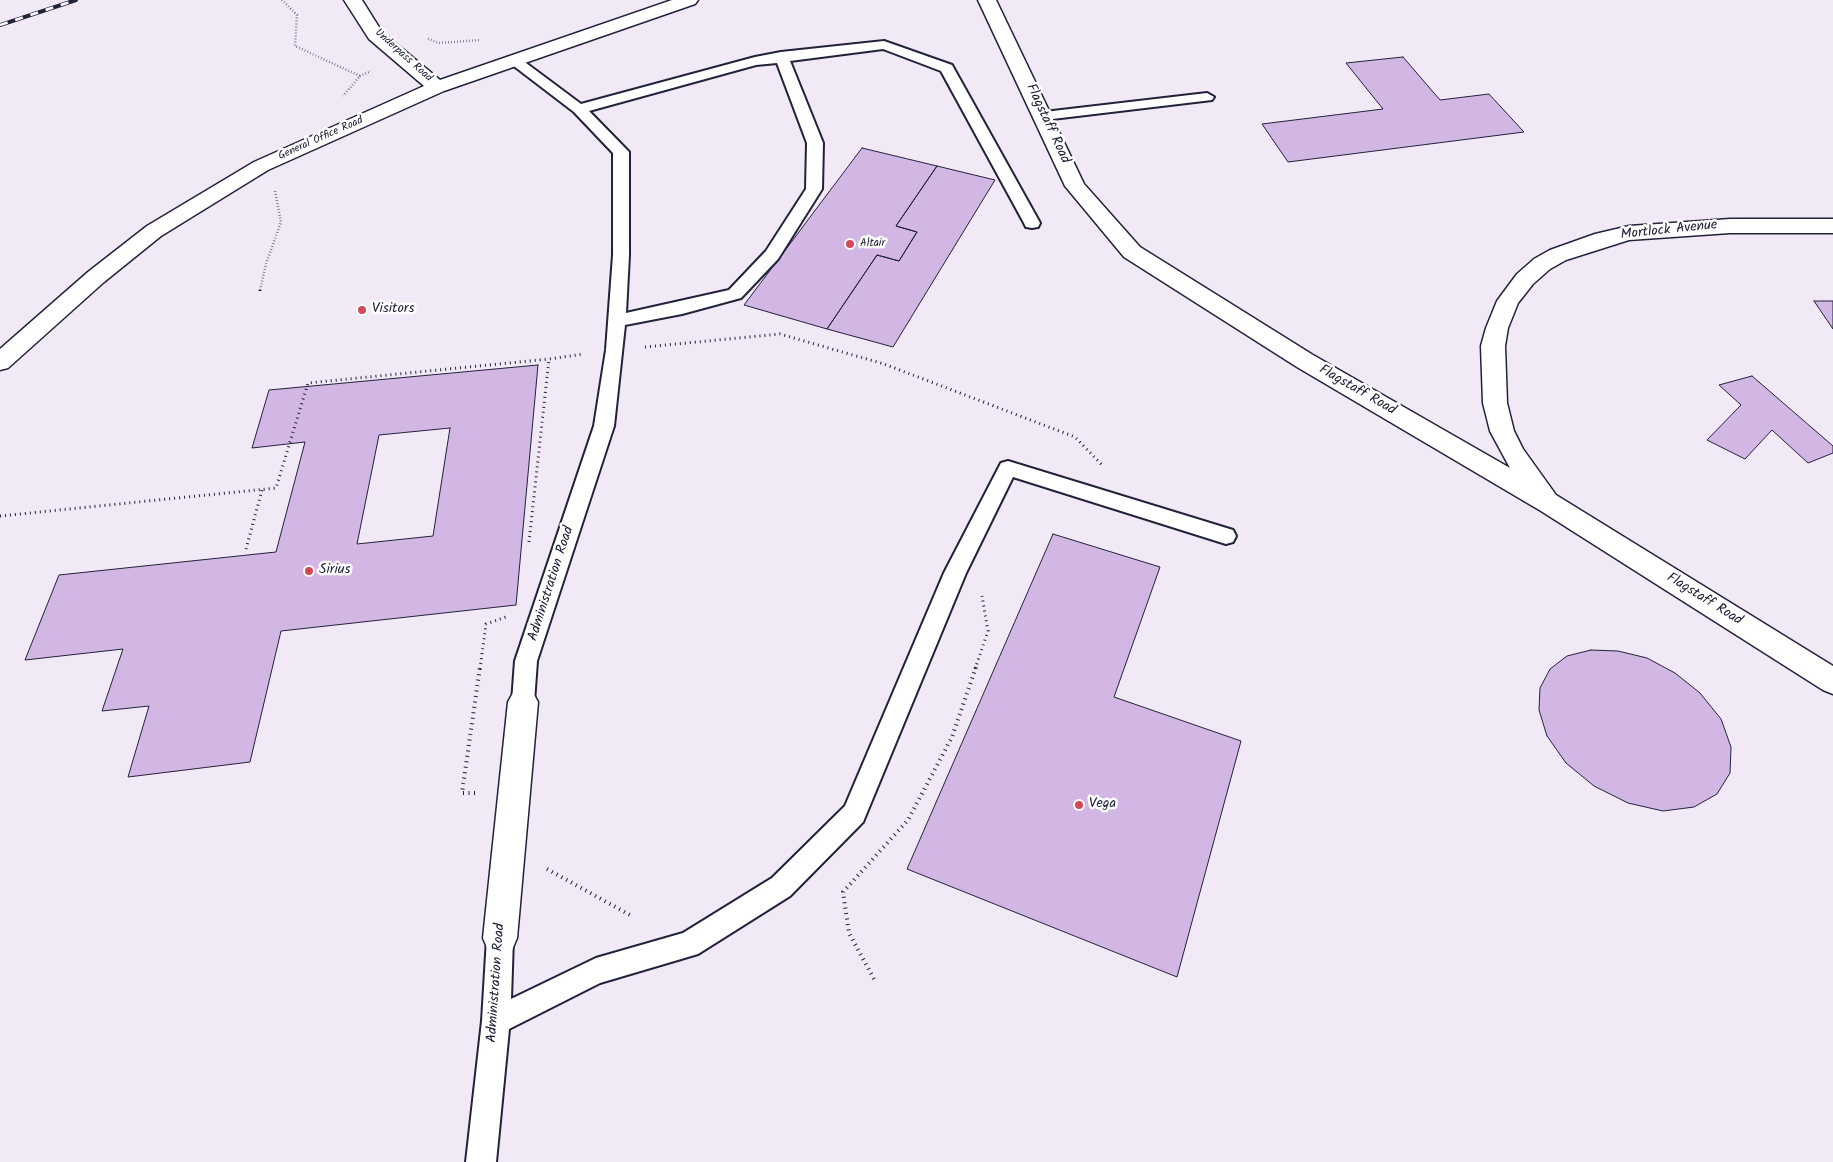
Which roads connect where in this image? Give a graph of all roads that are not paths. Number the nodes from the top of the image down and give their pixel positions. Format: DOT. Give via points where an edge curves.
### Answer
graph roads {
  1 [pos="353,0"];
  2 [pos="689,0"];
  3 [pos="988,0"];
  4 [pos="781,56"];
  5 [pos="513,60"];
  6 [pos="437,87"];
  7 [pos="1207,97"];
  8 [pos="579,109"];
  9 [pos="1044,116"];
  10 [pos="1032,223"];
  11 [pos="1833,226"];
  12 [pos="617,321"];
  13 [pos="0,362"];
  14 [pos="1550,504"];
  15 [pos="1226,536"];
  16 [pos="1833,681"];
  17 [pos="523,702"];
  18 [pos="500,938"];
  19 [pos="496,1021"];
  20 [pos="481,1162"];
  1 -- 6 [label="street, Underpass Road" via="376,35"];
  2 -- 5 [label="street, General Office Road"];
  3 -- 9 [label="street, Flagstaff Road"];
  4 -- 8 [label="lane"];
  4 -- 10 [label="lane" via="884,44 947,68"];
  4 -- 12 [label="lane" via="815,143 814,189 772,255 735,294"];
  5 -- 6 [label="street, General Office Road"];
  5 -- 8 [label="lane, Administration Road"];
  6 -- 13 [label="street, General Office Road" via="261,166 154,231 96,277"];
  7 -- 9 [label="lane"];
  8 -- 12 [label="lane, Administration Road" via="621,152"];
  9 -- 14 [label="street, Flagstaff Road" via="1075,186 1132,252 1305,361"];
  11 -- 14 [label="street, Mortlock Avenue" via="1730,226 1629,233 1558,255 1525,279 1508,301 1497,328 1493,356 1495,403 1502,431 1513,454"];
  12 -- 17 [label="lane, Administration Road" via="604,426 526,661"];
  14 -- 16 [label="street, Flagstaff Road"];
  15 -- 19 [label="lane" via="1008,468 955,573 854,814 781,887 689,945 596,971"];
  17 -- 18 [label="street, Administration Road"];
  18 -- 19 [label="lane, Administration Road"];
  19 -- 20 [label="lane, Administration Road"];
}
